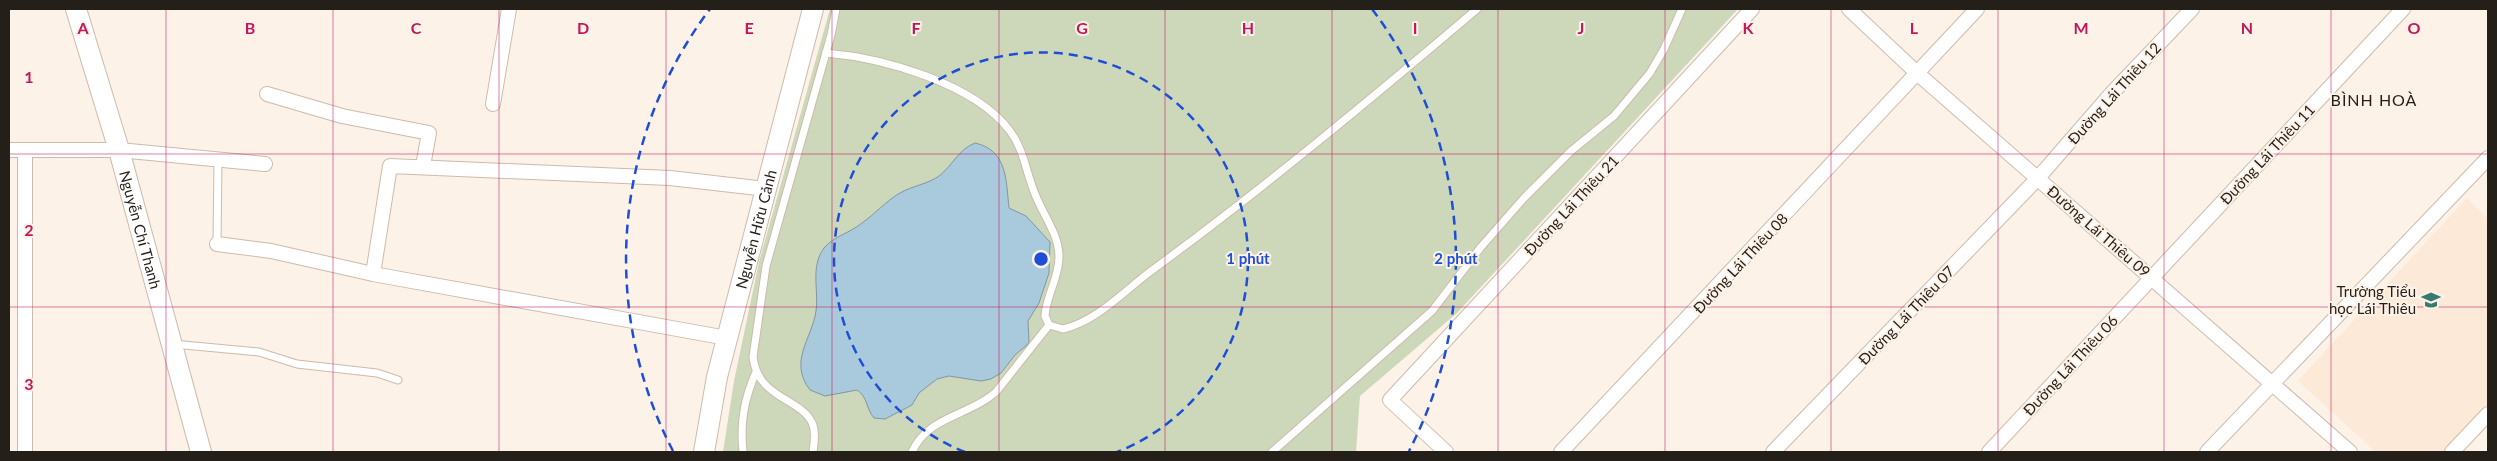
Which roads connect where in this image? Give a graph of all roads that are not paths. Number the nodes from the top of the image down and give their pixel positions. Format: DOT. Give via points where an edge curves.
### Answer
graph roads {
  1 [pos="76,9"];
  2 [pos="509,9"];
  3 [pos="813,9"];
  4 [pos="836,9"];
  5 [pos="1477,9"];
  6 [pos="1682,9"];
  7 [pos="1752,9"];
  8 [pos="1849,9"];
  9 [pos="1977,9"];
  10 [pos="2192,9"];
  11 [pos="2403,9"];
  12 [pos="826,53"];
  13 [pos="1917,73"];
  14 [pos="267,94"];
  15 [pos="494,104"];
  16 [pos="9,150"];
  17 [pos="25,150"];
  18 [pos="119,150"];
  19 [pos="2488,158"];
  20 [pos="218,160"];
  21 [pos="265,164"];
  22 [pos="423,166"];
  23 [pos="2038,178"];
  24 [pos="766,189"];
  25 [pos="217,244"];
  26 [pos="373,274"];
  27 [pos="2151,277"];
  28 [pos="1050,325"];
  29 [pos="727,338"];
  30 [pos="171,344"];
  31 [pos="756,372"];
  32 [pos="398,380"];
  33 [pos="2272,383"];
  34 [pos="2488,414"];
  35 [pos="25,452"];
  36 [pos="201,452"];
  37 [pos="704,452"];
  38 [pos="743,452"];
  39 [pos="813,452"];
  40 [pos="912,452"];
  41 [pos="1272,452"];
  42 [pos="1446,452"];
  43 [pos="1561,452"];
  44 [pos="1773,452"];
  45 [pos="1989,452"];
  46 [pos="2207,452"];
  47 [pos="2350,452"];
  48 [pos="2452,452"];
  1 -- 18 [label="street, Nguyễn Chí Thanh"];
  2 -- 15 [label="street"];
  3 -- 24 [label="street, Nguyễn Hữu Cảnh"];
  4 -- 12 [label="lane"];
  5 -- 28 [label="lane" via="1307,151 1102,309 1069,328 1058,330"];
  6 -- 41 [label="lane" via="1650,73 1614,116 1524,198 1432,310"];
  7 -- 42 [label="street, Đường Lái Thiêu 21" via="1390,400"];
  8 -- 13 [label="street, Đường Lái Thiêu 09"];
  9 -- 13 [label="street, Đường Lái Thiêu 08"];
  10 -- 23 [label="street, Đường Lái Thiêu 12" via="2111,94"];
  11 -- 27 [label="street, Đường Lái Thiêu 11"];
  12 -- 28 [label="lane" via="871,58 913,71 979,102 1002,120 1022,152 1035,194 1056,238 1058,267 1045,311"];
  12 -- 31 [label="lane" via="766,266 753,357"];
  13 -- 23 [label="street, Đường Lái Thiêu 09"];
  13 -- 43 [label="street, Đường Lái Thiêu 08"];
  14 -- 22 [label="street" via="342,116 429,133"];
  16 -- 17 [label="street"];
  17 -- 18 [label="street"];
  17 -- 35 [label="street"];
  18 -- 20 [label="street"];
  18 -- 30 [label="street, Nguyễn Chí Thanh"];
  19 -- 33 [label="street"];
  20 -- 21 [label="street"];
  20 -- 25 [label="lane"];
  22 -- 24 [label="street" via="670,178"];
  22 -- 26 [label="street" via="390,166"];
  23 -- 27 [label="street, Đường Lái Thiêu 09"];
  23 -- 44 [label="street, Đường Lái Thiêu 07"];
  24 -- 29 [label="street, Nguyễn Hữu Cảnh"];
  25 -- 26 [label="street" via="271,251"];
  26 -- 29 [label="street"];
  27 -- 33 [label="street, Đường Lái Thiêu 09"];
  27 -- 45 [label="street, Đường Lái Thiêu 06"];
  28 -- 40 [label="lane" via="996,392 937,423 920,437"];
  29 -- 37 [label="street, Nguyễn Hữu Cảnh" via="713,394"];
  30 -- 32 [label="lane" via="259,352 297,364 377,373"];
  30 -- 36 [label="street, Nguyễn Chí Thanh"];
  31 -- 38 [label="lane" via="742,417"];
  31 -- 39 [label="lane" via="774,392 808,416 815,433"];
  33 -- 46 [label="street"];
  33 -- 47 [label="street, Đường Lái Thiêu 09"];
  34 -- 48 [label="street"];
}
